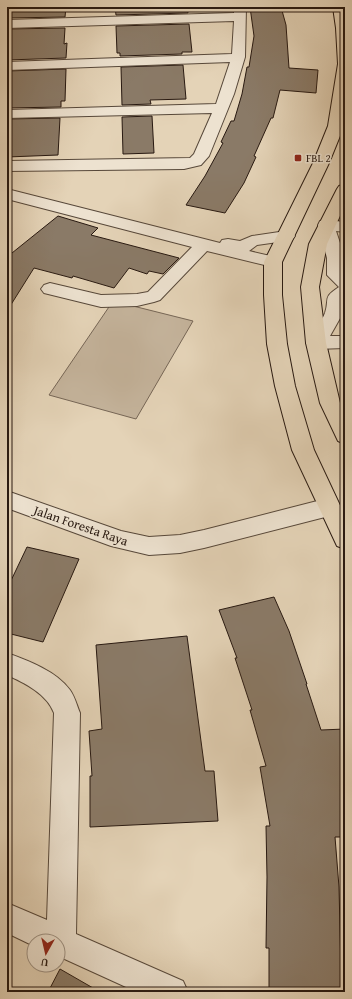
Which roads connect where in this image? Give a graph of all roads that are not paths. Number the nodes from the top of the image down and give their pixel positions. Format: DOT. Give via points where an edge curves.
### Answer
graph roads {
  1 [pos="339,7"];
  2 [pos="240,12"];
  3 [pos="7,24"];
  4 [pos="344,28"];
  5 [pos="237,58"];
  6 [pos="7,66"];
  7 [pos="221,108"];
  8 [pos="7,114"];
  9 [pos="7,166"];
  10 [pos="345,189"];
  11 [pos="7,194"];
  12 [pos="326,225"];
  13 [pos="345,227"];
  14 [pos="286,236"];
  15 [pos="204,244"];
  16 [pos="228,244"];
  17 [pos="273,262"];
  18 [pos="345,283"];
  19 [pos="50,289"];
  20 [pos="345,290"];
  21 [pos="345,342"];
  22 [pos="316,343"];
  23 [pos="345,436"];
  24 [pos="7,499"];
  25 [pos="329,507"];
  26 [pos="345,540"];
  27 [pos="7,664"];
  28 [pos="7,918"];
  29 [pos="41,933"];
  30 [pos="61,933"];
  31 [pos="66,944"];
  32 [pos="172,992"];
  1 -- 4 [label="main road"];
  2 -- 3 [label="street"];
  2 -- 5 [label="street" via="241,34"];
  4 -- 14 [label="main road" via="345,64 336,126 322,164"];
  5 -- 6 [label="street"];
  5 -- 7 [label="street"];
  7 -- 8 [label="street"];
  7 -- 9 [label="street" via="201,156 195,162"];
  10 -- 12 [label="main road"];
  11 -- 15 [label="street"];
  12 -- 13 [label="street"];
  12 -- 18 [label="street" via="336,258 336,275"];
  12 -- 22 [label="main road" via="318,244 310,287"];
  14 -- 16 [label="street" via="252,240 244,247"];
  14 -- 17 [label="main road"];
  15 -- 17 [label="street"];
  15 -- 19 [label="street" via="154,296 137,300 101,301"];
  17 -- 25 [label="main road" via="277,344 285,386 302,450"];
  20 -- 22 [label="street" via="336,297 334,313"];
  21 -- 22 [label="street"];
  22 -- 23 [label="main road" via="330,403"];
  24 -- 25 [label="street, Jalan Foresta Raya" via="118,540 149,546 204,539"];
  25 -- 26 [label="main road"];
  27 -- 30 [label="street" via="46,684 62,699 67,713"];
  28 -- 29 [label="street"];
  31 -- 32 [label="street"];
}
